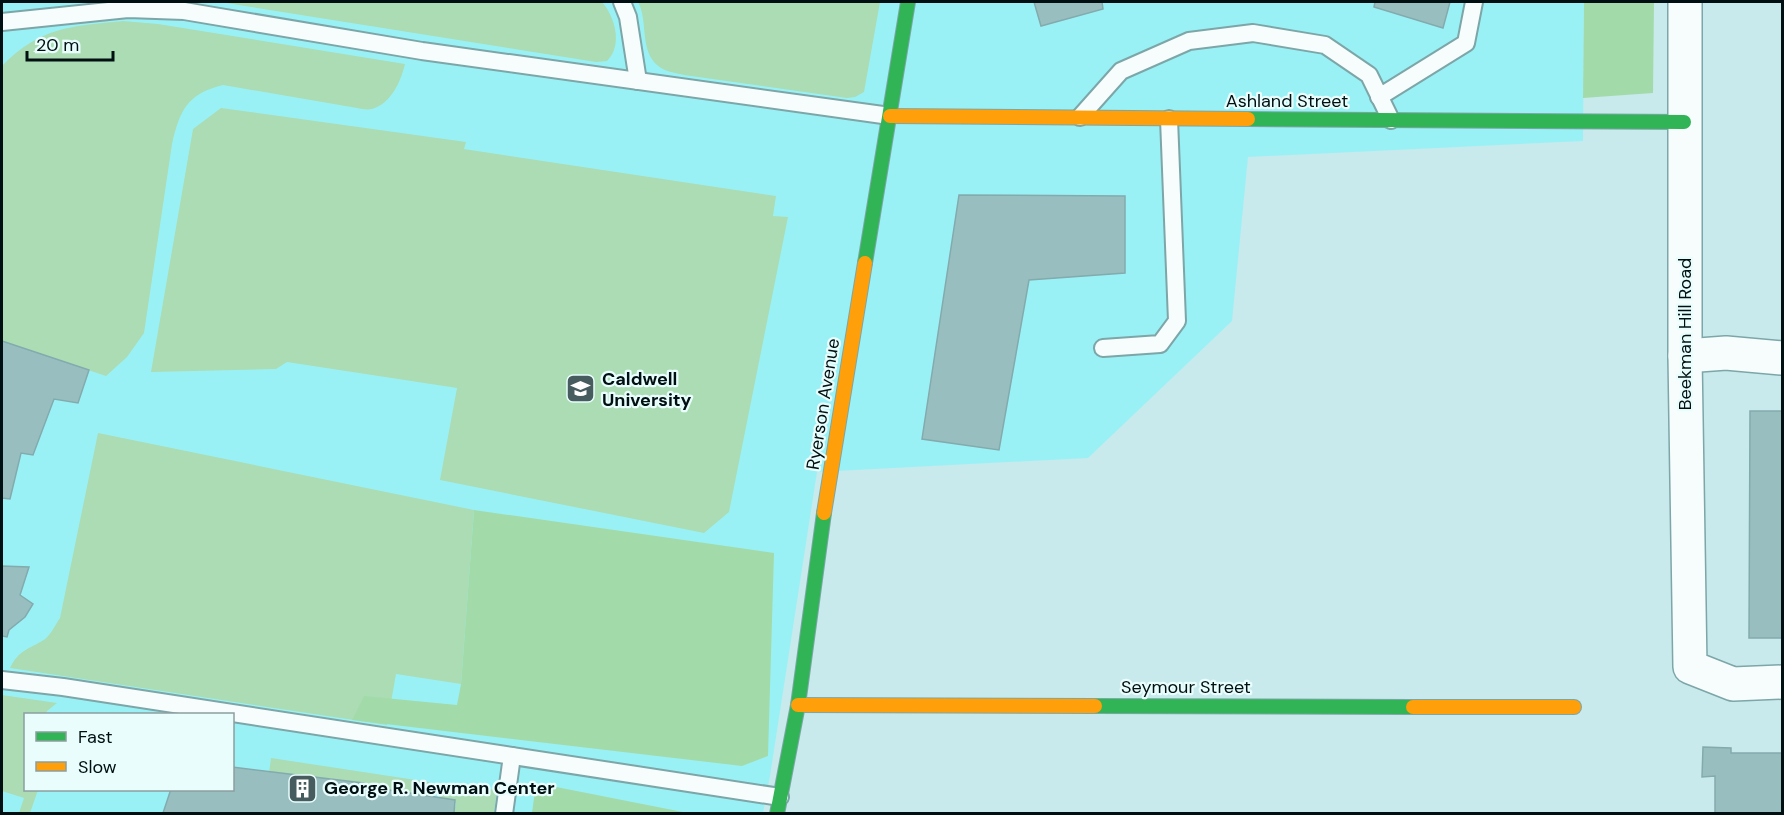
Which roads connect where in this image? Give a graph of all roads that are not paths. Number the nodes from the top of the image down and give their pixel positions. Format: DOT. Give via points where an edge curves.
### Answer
graph roads {
  1 [pos="45,2"];
  2 [pos="622,2"];
  3 [pos="908,2"];
  4 [pos="1474,2"];
  5 [pos="1685,2"];
  6 [pos="184,6"];
  7 [pos="39,18"];
  8 [pos="2,22"];
  9 [pos="638,81"];
  10 [pos="1379,97"];
  11 [pos="890,117"];
  12 [pos="1080,118"];
  13 [pos="1169,119"];
  14 [pos="1391,120"];
  15 [pos="1684,122"];
  16 [pos="1103,348"];
  17 [pos="1685,356"];
  18 [pos="1782,358"];
  19 [pos="2,680"];
  20 [pos="1782,682"];
  21 [pos="798,705"];
  22 [pos="1574,707"];
  23 [pos="512,756"];
  24 [pos="779,805"];
  25 [pos="504,813"];
  1 -- 7 [label="lane"];
  2 -- 9 [label="lane"];
  3 -- 11 [label="street, Ryerson Avenue"];
  4 -- 10 [label="lane" via="1466,43"];
  5 -- 15 [label="street, Beekman Hill Road"];
  6 -- 7 [label="lane"];
  6 -- 9 [label="lane" via="422,51"];
  7 -- 8 [label="lane"];
  9 -- 11 [label="lane"];
  10 -- 12 [label="lane" via="1369,75 1325,45 1253,33 1189,41 1121,71"];
  10 -- 14 [label="lane"];
  11 -- 12 [label="street, Ashland Street"];
  11 -- 21 [label="street, Ryerson Avenue" via="827,491"];
  12 -- 13 [label="street, Ashland Street"];
  13 -- 14 [label="street, Ashland Street"];
  13 -- 16 [label="lane" via="1177,321 1160,344"];
  14 -- 15 [label="street, Ashland Street"];
  15 -- 17 [label="street, Beekman Hill Road"];
  17 -- 18 [label="street" via="1726,352"];
  17 -- 20 [label="street, Beekman Hill Road" via="1690,667 1733,684"];
  19 -- 23 [label="lane"];
  21 -- 22 [label="street, Seymour Street"];
  21 -- 24 [label="street, Ryerson Avenue"];
  23 -- 24 [label="lane"];
  23 -- 25 [label="lane"];
}
